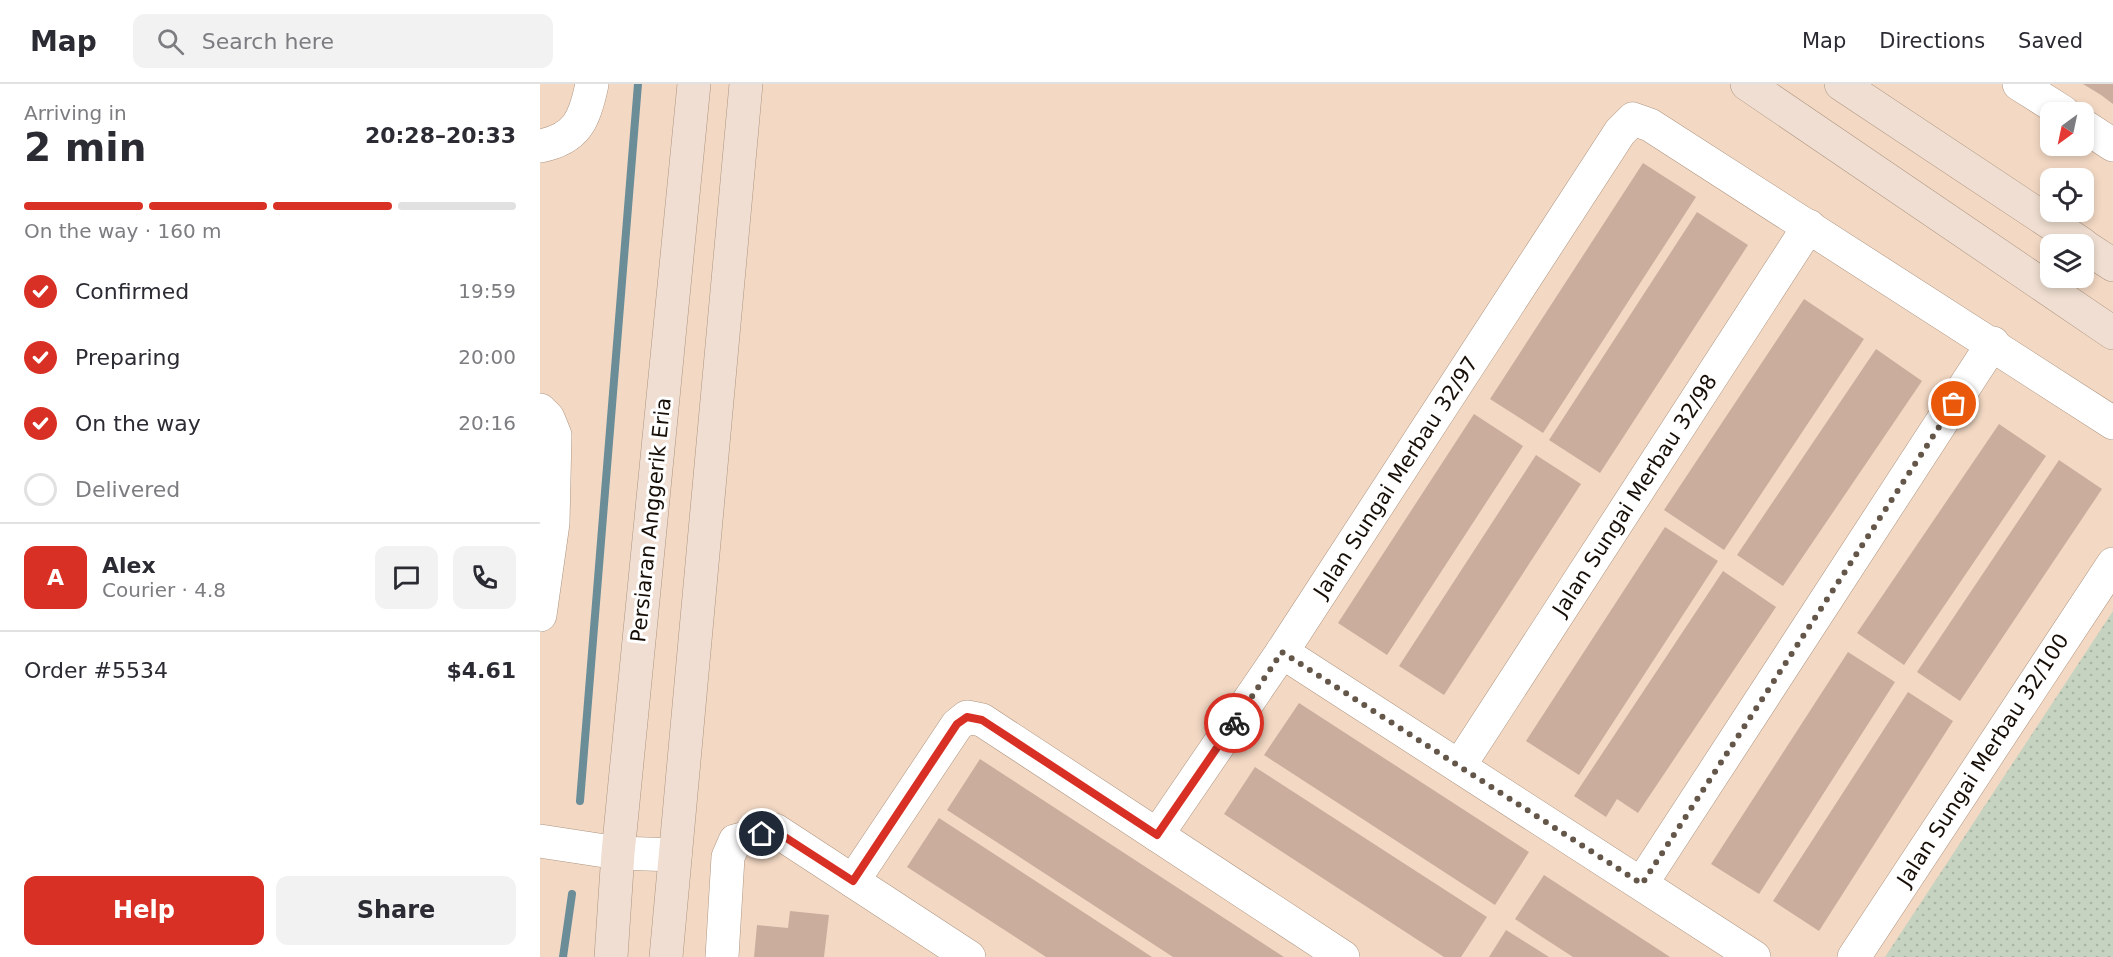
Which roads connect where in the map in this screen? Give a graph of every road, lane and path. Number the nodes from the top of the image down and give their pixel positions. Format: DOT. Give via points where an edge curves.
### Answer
graph roads {
  1 [pos="592,84"];
  2 [pos="694,84"];
  3 [pos="746,84"];
  4 [pos="1746,84"];
  5 [pos="1841,84"];
  6 [pos="2019,84"];
  7 [pos="2047,102"];
  8 [pos="2094,133"];
  9 [pos="2113,145"];
  10 [pos="540,146"];
  11 [pos="1809,225"];
  12 [pos="2066,234"];
  13 [pos="2094,252"];
  14 [pos="2113,265"];
  15 [pos="2113,333"];
  16 [pos="1993,344"];
  17 [pos="540,410"];
  18 [pos="2113,423"];
  19 [pos="2113,564"];
  20 [pos="540,615"];
  21 [pos="1282,652"];
  22 [pos="1460,765"];
  23 [pos="1157,835"];
  24 [pos="540,841"];
  25 [pos="618,853"];
  26 [pos="675,855"];
  27 [pos="853,881"];
  28 [pos="1642,884"];
  29 [pos="953,952"];
  30 [pos="611,957"];
  31 [pos="666,957"];
  32 [pos="722,957"];
  33 [pos="1343,957"];
  34 [pos="1754,957"];
  35 [pos="1854,957"];
  1 -- 10 [label="street" via="580,124 557,143"];
  2 -- 25 [label="main road, Persiaran Anggerik Eria"];
  3 -- 26 [label="main road"];
  4 -- 15 [label="main road"];
  5 -- 12 [label="main road"];
  6 -- 7 [label="street"];
  8 -- 9 [label="street"];
  11 -- 16 [label="street"];
  11 -- 21 [label="street, Jalan Sungai Merbau 32/97" via="1650,125 1633,119 1626,124"];
  11 -- 22 [label="street, Jalan Sungai Merbau 32/98"];
  13 -- 14 [label="main road"];
  16 -- 18 [label="street"];
  16 -- 28 [label="street"];
  17 -- 20 [label="street" via="555,435 553,523"];
  19 -- 35 [label="street, Jalan Sungai Merbau 32/100"];
  21 -- 22 [label="street"];
  21 -- 23 [label="street, Jalan Sungai Merbau 32/97"];
  22 -- 28 [label="street"];
  23 -- 27 [label="street" via="982,720 967,717 957,724"];
  23 -- 33 [label="street"];
  24 -- 25 [label="street"];
  25 -- 26 [label="street"];
  25 -- 30 [label="main road, Persiaran Anggerik Eria"];
  26 -- 31 [label="main road"];
  27 -- 29 [label="street"];
  27 -- 32 [label="street" via="774,830 735,841 728,857"];
  28 -- 34 [label="street"];
}
